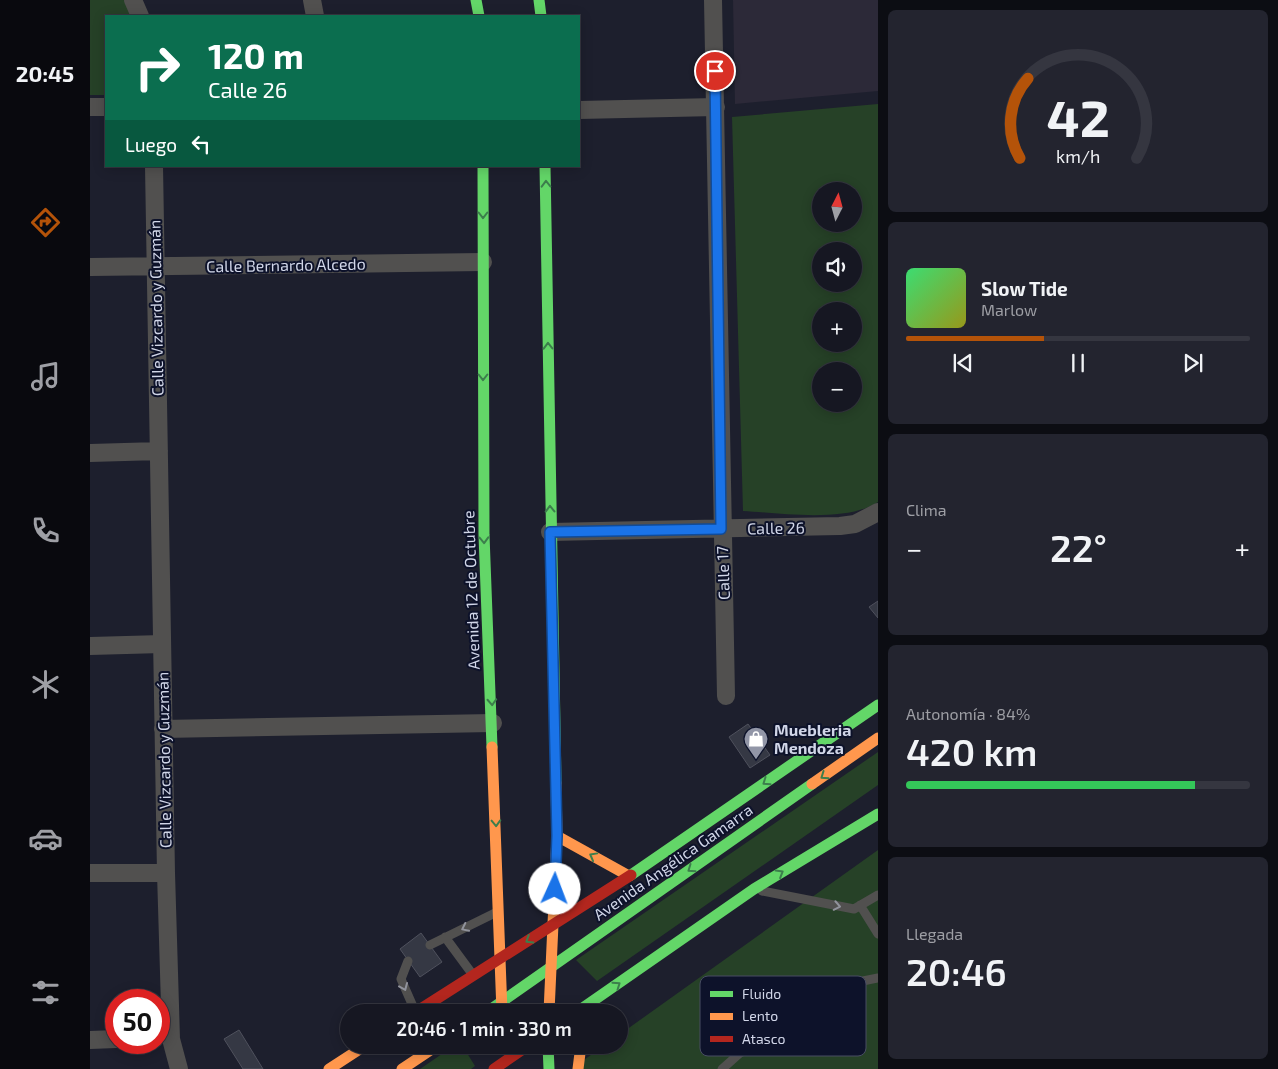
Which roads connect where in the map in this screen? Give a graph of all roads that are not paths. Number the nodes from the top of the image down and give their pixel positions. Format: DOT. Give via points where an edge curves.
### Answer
graph roads {
  1 [pos="133,0"];
  2 [pos="312,0"];
  3 [pos="476,0"];
  4 [pos="539,0"];
  5 [pos="713,0"];
  6 [pos="140,15"];
  7 [pos="315,15"];
  8 [pos="479,15"];
  9 [pos="541,15"];
  10 [pos="90,107"];
  11 [pos="105,107"];
  12 [pos="716,107"];
  13 [pos="580,110"];
  14 [pos="154,167"];
  15 [pos="483,167"];
  16 [pos="545,167"];
  17 [pos="483,262"];
  18 [pos="156,266"];
  19 [pos="90,267"];
  20 [pos="159,451"];
  21 [pos="90,452"];
  22 [pos="878,512"];
  23 [pos="721,529"];
  24 [pos="550,532"];
  25 [pos="162,644"];
  26 [pos="90,646"];
  27 [pos="726,696"];
  28 [pos="878,705"];
  29 [pos="493,723"];
  30 [pos="164,729"];
  31 [pos="878,738"];
  32 [pos="878,814"];
  33 [pos="557,836"];
  34 [pos="90,873"];
  35 [pos="166,873"];
  36 [pos="629,876"];
  37 [pos="754,889"];
  38 [pos="878,895"];
  39 [pos="860,905"];
  40 [pos="500,911"];
  41 [pos="553,925"];
  42 [pos="878,934"];
  43 [pos="445,937"];
  44 [pos="430,945"];
  45 [pos="501,957"];
  46 [pos="408,961"];
  47 [pos="551,967"];
  48 [pos="473,975"];
  49 [pos="165,989"];
  50 [pos="412,1004"];
  51 [pos="428,1004"];
  52 [pos="502,1004"];
  53 [pos="506,1004"];
  54 [pos="549,1004"];
  55 [pos="596,1004"];
  56 [pos="105,1039"];
  57 [pos="90,1040"];
  58 [pos="170,1050"];
  59 [pos="352,1054"];
  60 [pos="424,1054"];
  61 [pos="518,1054"];
  62 [pos="548,1054"];
  63 [pos="580,1054"];
  64 [pos="737,1056"];
  65 [pos="505,1065"];
  66 [pos="179,1069"];
  67 [pos="329,1069"];
  68 [pos="402,1069"];
  69 [pos="494,1069"];
  70 [pos="548,1069"];
  71 [pos="578,1069"];
  72 [pos="722,1069"];
  1 -- 6 [label="street"];
  2 -- 7 [label="street"];
  3 -- 8 [label="main road"];
  4 -- 9 [label="main road"];
  5 -- 12 [label="street, Calle 17"];
  10 -- 11 [label="street"];
  12 -- 13 [label="street"];
  12 -- 23 [label="street, Calle 17"];
  14 -- 18 [label="street, Calle Vizcardo y Guzmán"];
  15 -- 17 [label="main road, Avenida 12 de Octubre, one-way"];
  24 -- 16 [label="main road, one-way"];
  17 -- 18 [label="street, Calle Bernardo Alcedo"];
  17 -- 29 [label="main road, Avenida 12 de Octubre, one-way" via="484,535"];
  18 -- 19 [label="street, Calle Bernardo Alcedo"];
  18 -- 20 [label="street, Calle Vizcardo y Guzmán"];
  20 -- 21 [label="street"];
  20 -- 25 [label="street, Calle Vizcardo y Guzmán"];
  22 -- 23 [label="street, Calle 26" via="855,524 840,526"];
  23 -- 24 [label="street, Calle 26"];
  23 -- 27 [label="street, Calle 17"];
  24 -- 33 [label="main road"];
  25 -- 26 [label="street"];
  25 -- 30 [label="street, Calle Vizcardo y Guzmán"];
  28 -- 36 [label="main road, Avenida Angélica Gamarra, one-way"];
  29 -- 30 [label="street"];
  29 -- 40 [label="main road, Avenida 12 de Octubre, one-way"];
  30 -- 35 [label="street, Calle Vizcardo y Guzmán"];
  31 -- 47 [label="main road, Avenida Angélica Gamarra, one-way"];
  37 -- 32 [label="main road, one-way"];
  36 -- 33 [label="main road, one-way"];
  33 -- 41 [label="main road"];
  34 -- 35 [label="street"];
  35 -- 49 [label="street, Calle Vizcardo y Guzmán"];
  36 -- 41 [label="main road, Avenida Angélica Gamarra"];
  37 -- 39 [label="lane, one-way" via="854,909"];
  55 -- 37 [label="main road, one-way"];
  38 -- 39 [label="lane"];
  39 -- 42 [label="lane"];
  40 -- 43 [label="lane, one-way"];
  40 -- 45 [label="main road, Avenida 12 de Octubre"];
  41 -- 45 [label="main road, Avenida Angélica Gamarra, one-way"];
  41 -- 47 [label="main road"];
  43 -- 44 [label="lane"];
  43 -- 48 [label="lane"];
  45 -- 48 [label="main road, Avenida Angélica Gamarra"];
  45 -- 52 [label="main road, Avenida 12 de Octubre"];
  46 -- 50 [label="lane, one-way" via="401,979"];
  47 -- 53 [label="main road, Avenida Angélica Gamarra"];
  47 -- 54 [label="main road"];
  48 -- 51 [label="main road, Avenida Angélica Gamarra"];
  56 -- 57 [label="street"];
  58 -- 66 [label="street, Calle Vizcardo y Guzmán"];
  59 -- 67 [label="main road"];
  60 -- 68 [label="main road"];
  61 -- 65 [label="main road"];
  62 -- 70 [label="main road"];
  63 -- 71 [label="main road"];
  64 -- 72 [label="lane"];
  65 -- 69 [label="main road"];
}
